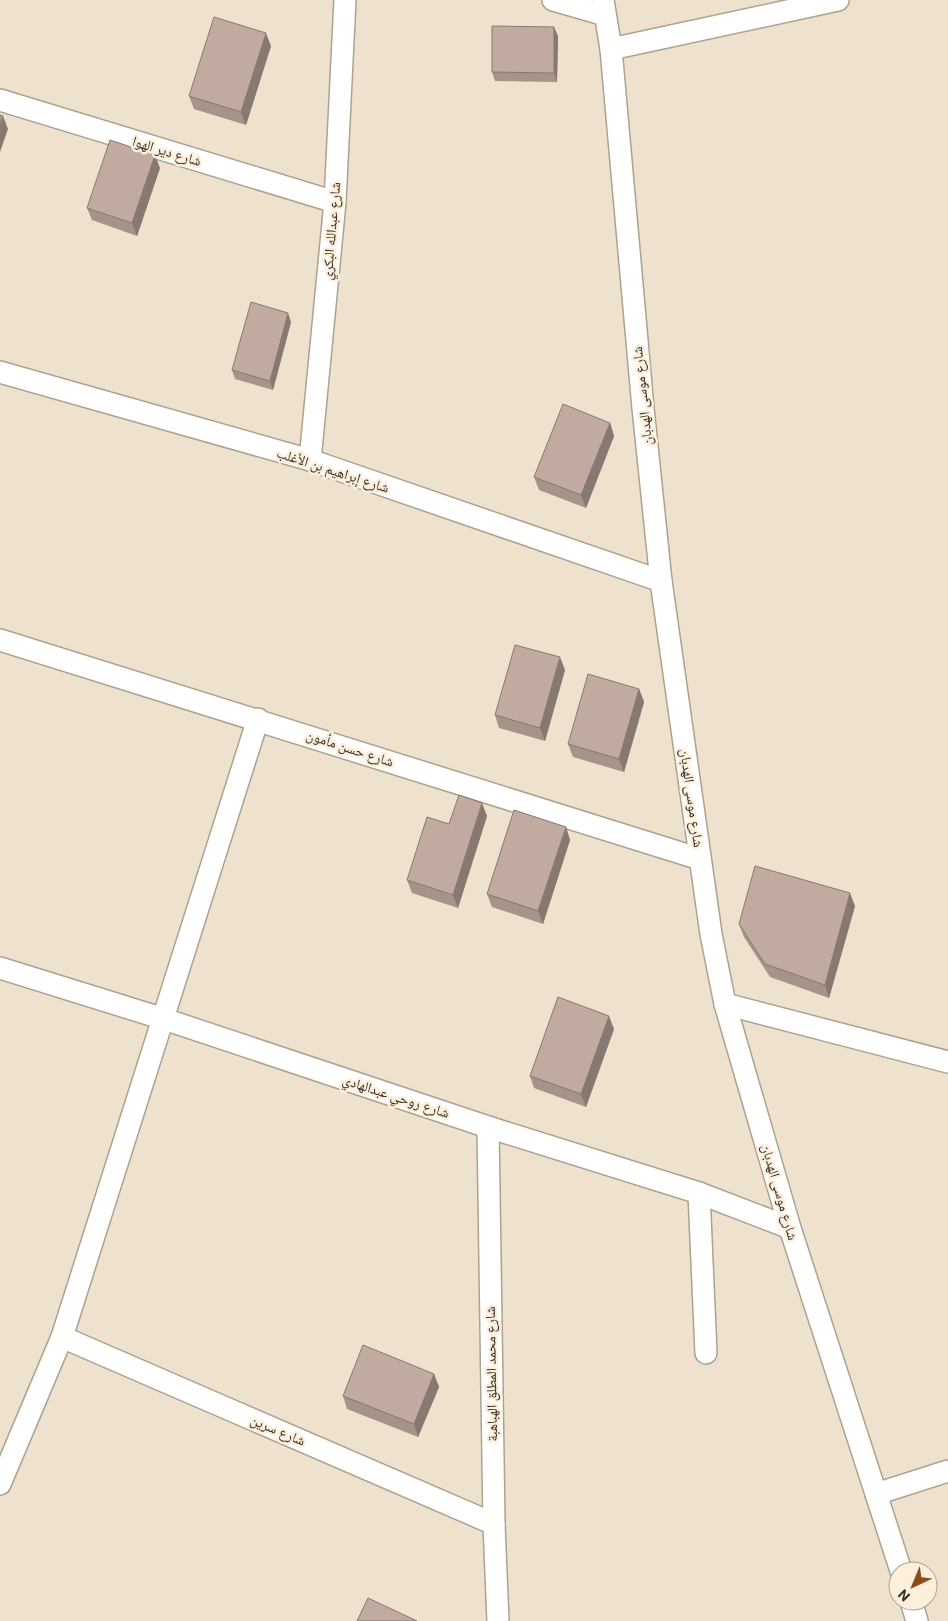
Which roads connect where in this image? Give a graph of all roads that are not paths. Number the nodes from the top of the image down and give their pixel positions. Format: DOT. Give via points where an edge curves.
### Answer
graph roads {
  1 [pos="345,0"];
  2 [pos="553,0"];
  3 [pos="762,0"];
  4 [pos="838,0"];
  5 [pos="604,8"];
  6 [pos="748,19"];
  7 [pos="611,49"];
  8 [pos="0,100"];
  9 [pos="335,202"];
  10 [pos="0,372"];
  11 [pos="310,460"];
  12 [pos="661,581"];
  13 [pos="0,640"];
  14 [pos="258,719"];
  15 [pos="700,859"];
  16 [pos="0,968"];
  17 [pos="725,1004"];
  18 [pos="164,1019"];
  19 [pos="948,1062"];
  20 [pos="488,1126"];
  21 [pos="699,1193"];
  22 [pos="790,1228"];
  23 [pos="62,1337"];
  24 [pos="706,1353"];
  25 [pos="948,1471"];
  26 [pos="0,1484"];
  27 [pos="876,1494"];
  28 [pos="494,1524"];
  29 [pos="898,1561"];
  30 [pos="498,1621"];
  1 -- 9 [label="street, شارع عبدالله البكري"];
  2 -- 5 [label="street"];
  3 -- 6 [label="street"];
  4 -- 6 [label="street"];
  5 -- 7 [label="street, شارع موسى الهدبان"];
  6 -- 7 [label="street"];
  7 -- 12 [label="street, شارع موسى الهدبان"];
  8 -- 9 [label="street, شارع دير الهوا"];
  9 -- 11 [label="street, شارع عبدالله البكري"];
  10 -- 11 [label="street, شارع إبراهيم بن الأغلب"];
  11 -- 12 [label="street, شارع إبراهيم بن الأغلب"];
  12 -- 15 [label="street, شارع موسى الهدبان"];
  13 -- 14 [label="street, شارع حسن مأمون"];
  14 -- 15 [label="street, شارع حسن مأمون"];
  14 -- 18 [label="street"];
  15 -- 17 [label="street, شارع موسى الهدبان"];
  16 -- 18 [label="street, شارع روحي عبدالهادي"];
  17 -- 19 [label="street"];
  17 -- 22 [label="street, شارع موسى الهدبان"];
  18 -- 20 [label="street, شارع روحي عبدالهادي"];
  18 -- 23 [label="street"];
  20 -- 21 [label="street, شارع روحي عبدالهادي"];
  20 -- 28 [label="street, شارع محمد المطلق الهباهبة"];
  21 -- 22 [label="street, شارع روحي عبدالهادي"];
  21 -- 24 [label="street"];
  22 -- 27 [label="street, شارع موسى الهدبان"];
  23 -- 26 [label="street"];
  23 -- 28 [label="street, شارع سرين"];
  25 -- 27 [label="street"];
  27 -- 29 [label="street, شارع موسى الهدبان"];
  28 -- 30 [label="street, شارع محمد المطلق الهباهبة"];
}
